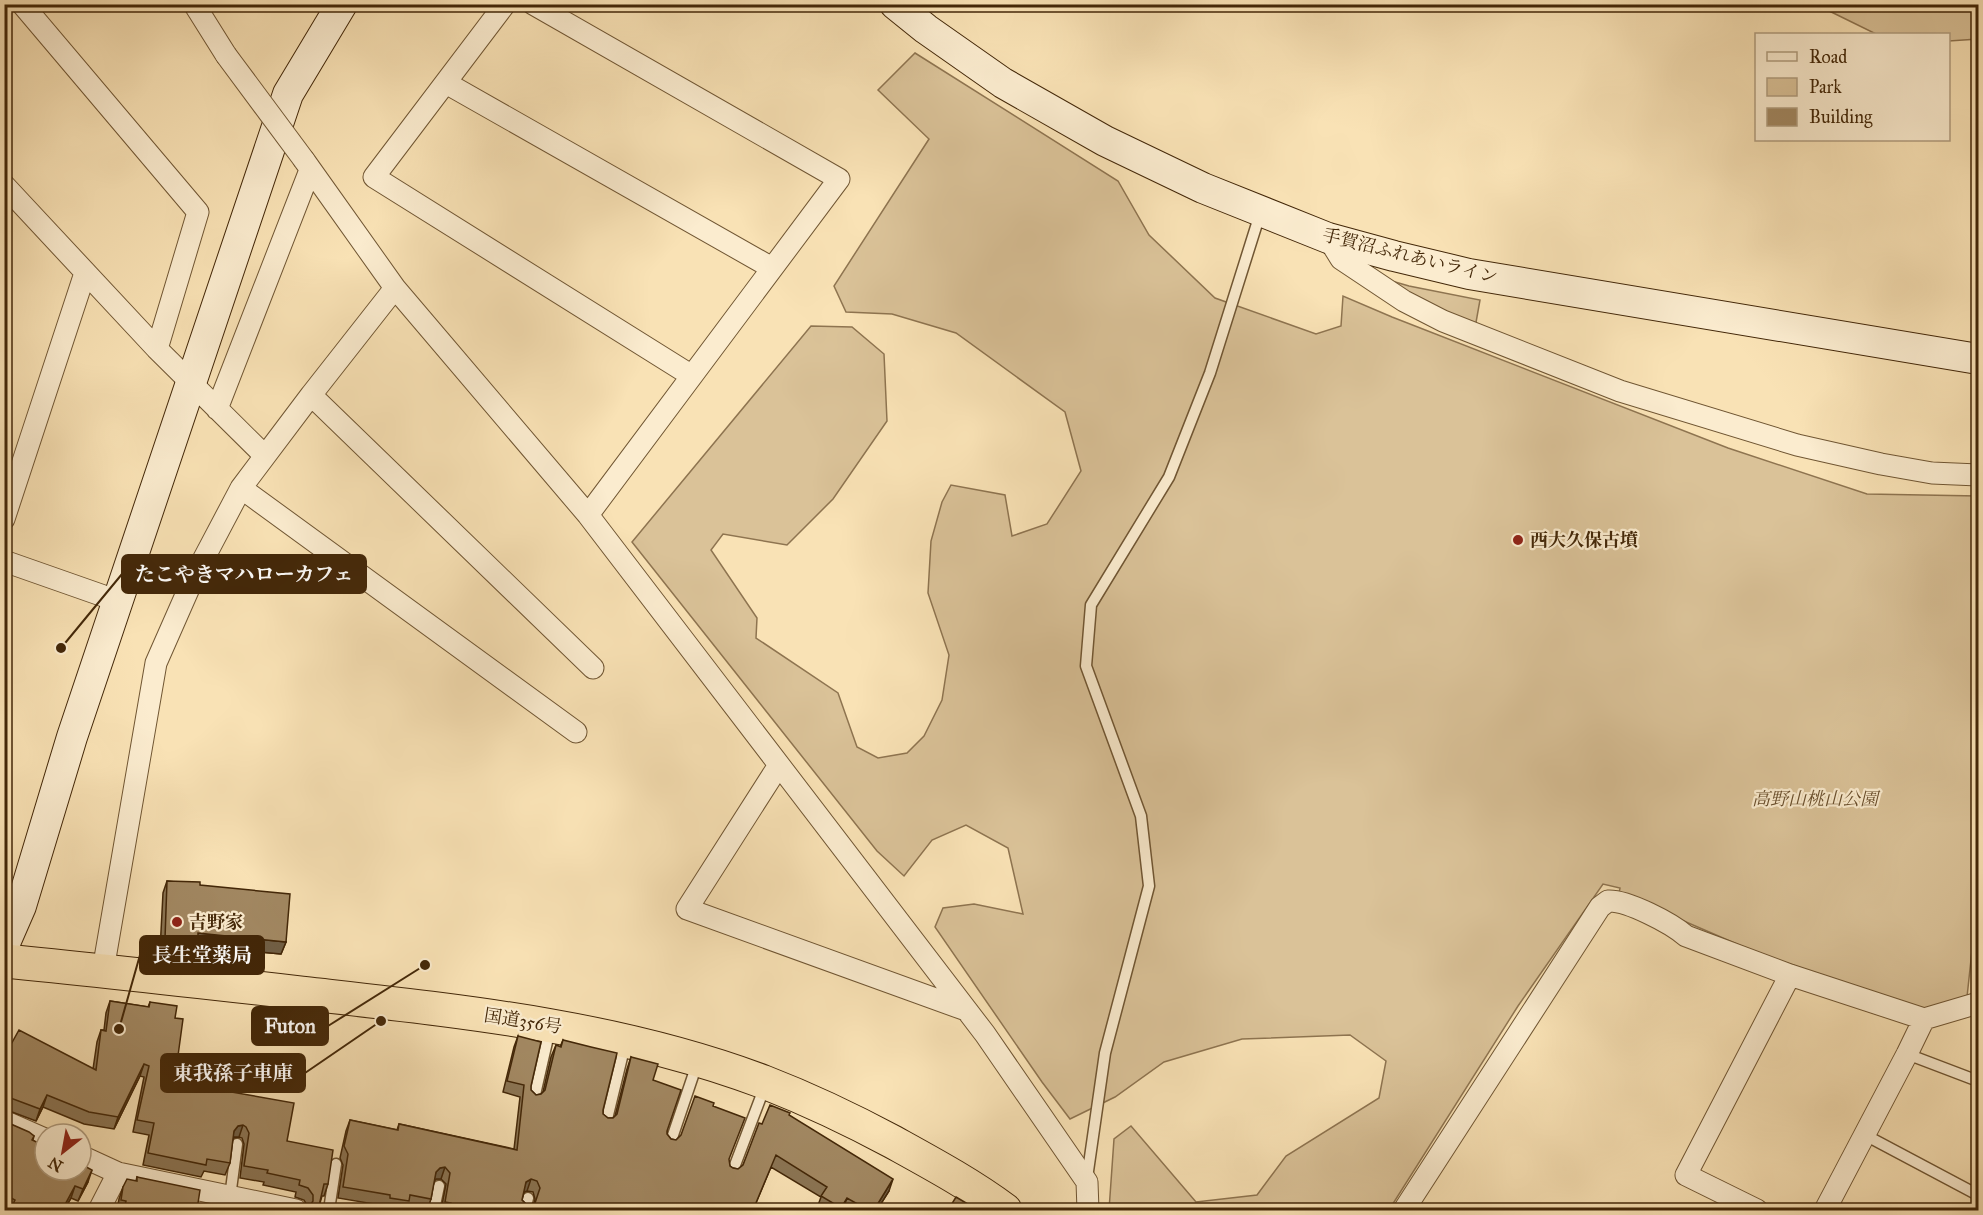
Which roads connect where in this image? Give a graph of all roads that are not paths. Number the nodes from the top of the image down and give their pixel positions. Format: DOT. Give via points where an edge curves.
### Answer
graph roads {
  1 [pos="22,4"];
  2 [pos="194,4"];
  3 [pos="342,4"];
  4 [pos="505,4"];
  5 [pos="533,4"];
  6 [pos="895,4"];
  7 [pos="446,83"];
  8 [pos="307,165"];
  9 [pos="4,185"];
  10 [pos="1261,211"];
  11 [pos="1328,238"];
  12 [pos="772,268"];
  13 [pos="85,273"];
  14 [pos="395,288"];
  15 [pos="158,349"];
  16 [pos="1978,359"];
  17 [pos="692,376"];
  18 [pos="190,383"];
  19 [pos="311,395"];
  20 [pos="217,409"];
  21 [pos="264,455"];
  22 [pos="1978,475"];
  23 [pos="241,488"];
  24 [pos="588,515"];
  25 [pos="4,519"];
  26 [pos="4,561"];
  27 [pos="118,601"];
  28 [pos="593,668"];
  29 [pos="576,732"];
  30 [pos="779,765"];
  31 [pos="4,945"];
  32 [pos="4,961"];
  33 [pos="103,970"];
  34 [pos="1790,975"];
  35 [pos="1978,1003"];
  36 [pos="966,1010"];
  37 [pos="1924,1019"];
  38 [pos="551,1026"];
  39 [pos="626,1041"];
  40 [pos="1907,1054"];
  41 [pos="698,1060"];
  42 [pos="1978,1081"];
  43 [pos="766,1083"];
  44 [pos="534,1099"];
  45 [pos="4,1121"];
  46 [pos="606,1123"];
  47 [pos="33,1134"];
  48 [pos="1865,1135"];
  49 [pos="237,1144"];
  50 [pos="670,1144"];
  51 [pos="93,1162"];
  52 [pos="336,1164"];
  53 [pos="118,1173"];
  54 [pos="732,1173"];
  55 [pos="1087,1182"];
  56 [pos="439,1186"];
  57 [pos="1978,1195"];
  58 [pos="230,1197"];
  59 [pos="528,1198"];
  60 [pos="1978,1204"];
  61 [pos="99,1210"];
  62 [pos="296,1210"];
  63 [pos="328,1210"];
  64 [pos="434,1210"];
  65 [pos="525,1210"];
  66 [pos="1005,1210"];
  67 [pos="1088,1210"];
  68 [pos="1404,1210"];
  69 [pos="1757,1210"];
  70 [pos="1825,1210"];
  71 [pos="1975,1210"];
  1 -- 15 [label="street" via="198,212"];
  2 -- 8 [label="street, bridge" via="226,55"];
  3 -- 18 [label="street" via="288,94"];
  4 -- 7 [label="street"];
  5 -- 12 [label="street" via="839,179"];
  6 -- 10 [label="street, 手賀沼ふれあいライン" via="1013,89 1106,141"];
  7 -- 12 [label="street"];
  7 -- 17 [label="street" via="374,177"];
  8 -- 14 [label="street"];
  8 -- 20 [label="street"];
  9 -- 13 [label="street"];
  10 -- 11 [label="street, 手賀沼ふれあいライン"];
  10 -- 55 [label="lane" via="1210,373 1169,477 1091,605 1086,666 1141,816 1149,886 1105,1053"];
  11 -- 16 [label="street, 手賀沼ふれあいライン" via="1481,276"];
  11 -- 22 [label="street" via="1341,259 1404,302 1464,330 1620,391 1797,445 1881,464"];
  12 -- 17 [label="street"];
  13 -- 15 [label="street"];
  13 -- 25 [label="street"];
  14 -- 19 [label="street"];
  14 -- 24 [label="street"];
  15 -- 18 [label="street"];
  17 -- 24 [label="street"];
  18 -- 20 [label="street"];
  18 -- 27 [label="street"];
  19 -- 21 [label="street"];
  19 -- 28 [label="street"];
  20 -- 21 [label="street"];
  21 -- 23 [label="street"];
  23 -- 29 [label="street"];
  23 -- 33 [label="street" via="193,579 156,663"];
  24 -- 30 [label="street"];
  26 -- 27 [label="street"];
  27 -- 31 [label="street" via="21,906"];
  30 -- 36 [label="street"];
  30 -- 36 [label="street" via="687,909"];
  32 -- 33 [label="highway, 国道356号"];
  33 -- 38 [label="highway, 国道356号" via="452,1010"];
  34 -- 37 [label="street"];
  34 -- 68 [label="street" via="1686,936 1626,904 1608,901 1600,907"];
  34 -- 69 [label="street" via="1686,1175"];
  35 -- 37 [label="street"];
  36 -- 55 [label="street"];
  37 -- 40 [label="street"];
  38 -- 39 [label="highway, 国道356号"];
  38 -- 44 [label="lane"];
  39 -- 41 [label="highway, 国道356号"];
  39 -- 46 [label="lane"];
  40 -- 42 [label="lane"];
  40 -- 48 [label="street"];
  41 -- 43 [label="highway, 国道356号"];
  41 -- 50 [label="lane"];
  43 -- 54 [label="lane"];
  43 -- 66 [label="highway, 国道356号" via="884,1138"];
  45 -- 47 [label="street"];
  48 -- 57 [label="lane"];
  48 -- 70 [label="street"];
  49 -- 58 [label="lane"];
  51 -- 53 [label="street"];
  52 -- 63 [label="lane"];
  53 -- 58 [label="street"];
  53 -- 61 [label="street"];
  55 -- 67 [label="street"];
  56 -- 64 [label="lane"];
  58 -- 62 [label="street"];
  59 -- 65 [label="lane"];
  60 -- 71 [label="lane"];
}
